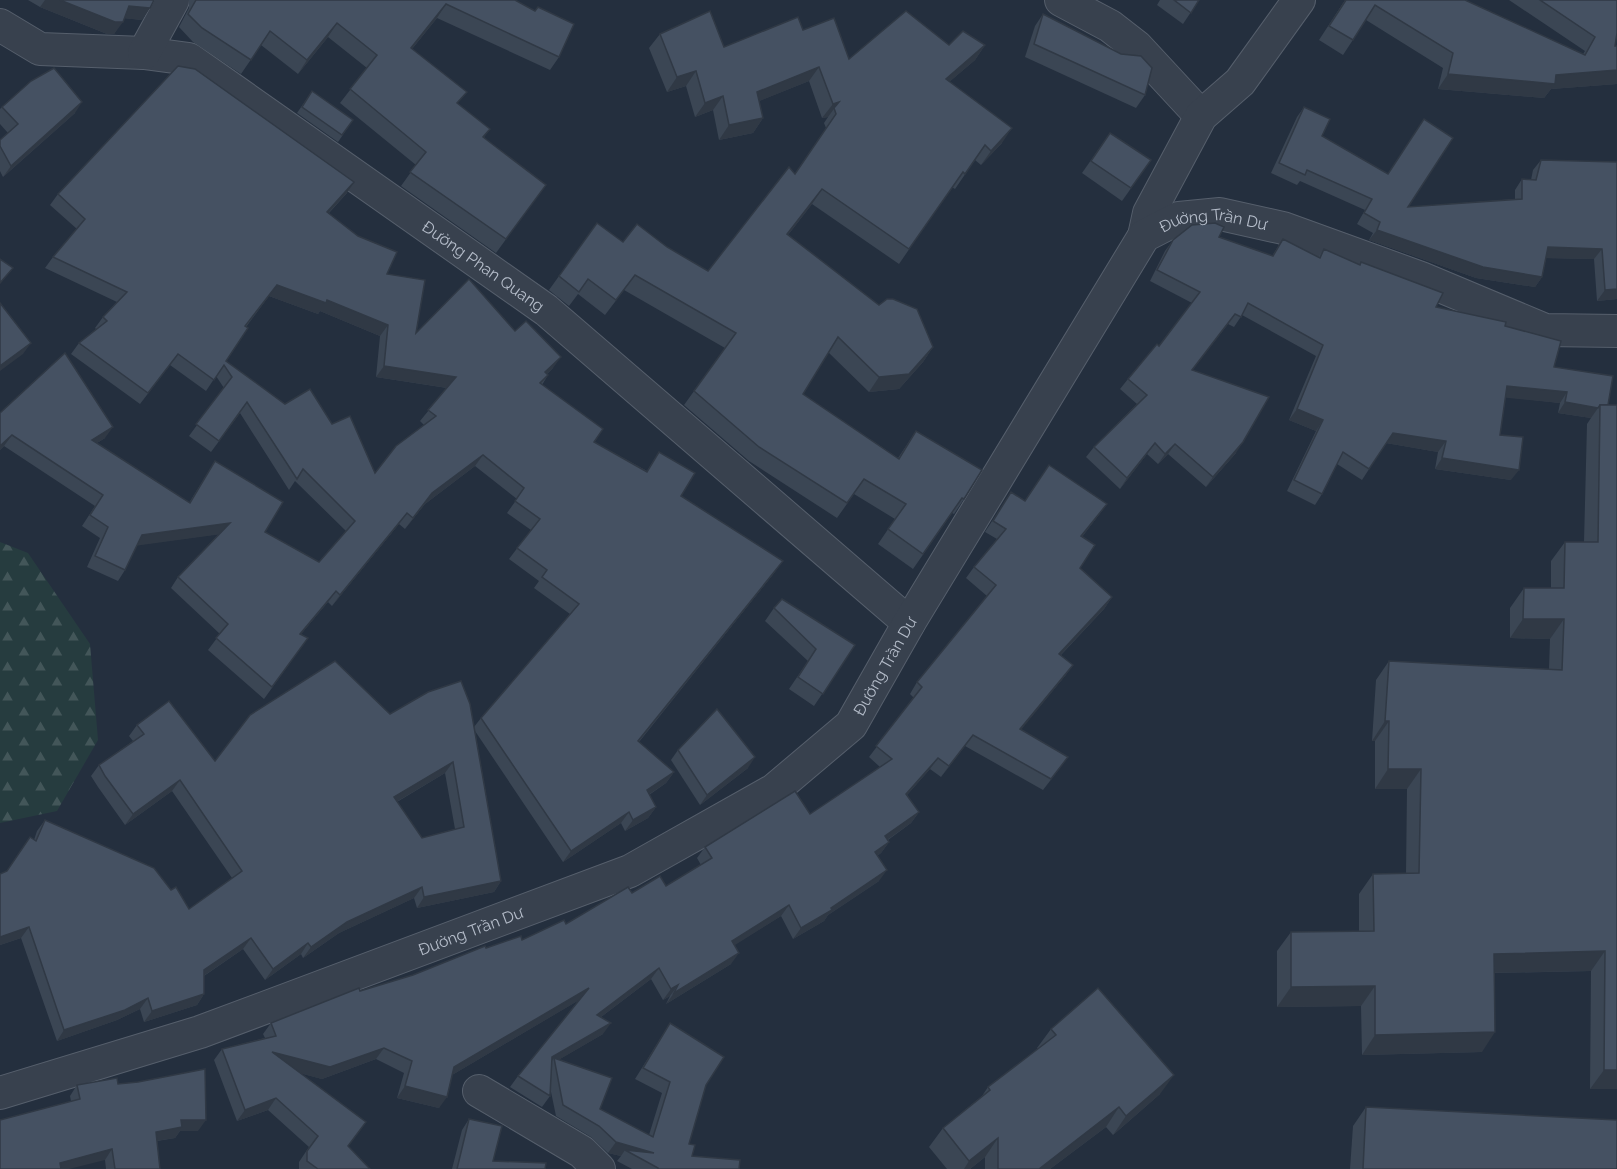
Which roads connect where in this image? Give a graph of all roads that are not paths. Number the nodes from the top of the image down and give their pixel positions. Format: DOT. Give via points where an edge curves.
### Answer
graph roads {
  1 [pos="173,0"];
  2 [pos="1060,0"];
  3 [pos="1299,0"];
  4 [pos="0,25"];
  5 [pos="144,53"];
  6 [pos="1201,116"];
  7 [pos="1144,236"];
  8 [pos="1617,331"];
  9 [pos="909,622"];
  10 [pos="479,1091"];
  11 [pos="0,1093"];
  12 [pos="599,1169"];
  1 -- 5 [label="street"];
  2 -- 6 [label="street" via="1110,26 1137,47"];
  3 -- 6 [label="street" via="1240,82"];
  4 -- 5 [label="street, Đường Phan Quang" via="40,50"];
  5 -- 9 [label="street, Đường Phan Quang" via="189,60 546,310"];
  6 -- 7 [label="street" via="1149,213"];
  7 -- 8 [label="street, Đường Trần Dư" via="1179,218 1220,214 1283,228 1421,278 1545,330"];
  7 -- 9 [label="street, Đường Trần Dư"];
  9 -- 11 [label="street, Đường Trần Dư" via="851,725 774,790 630,872 200,1032"];
  10 -- 12 [label="street" via="582,1152"];
}
